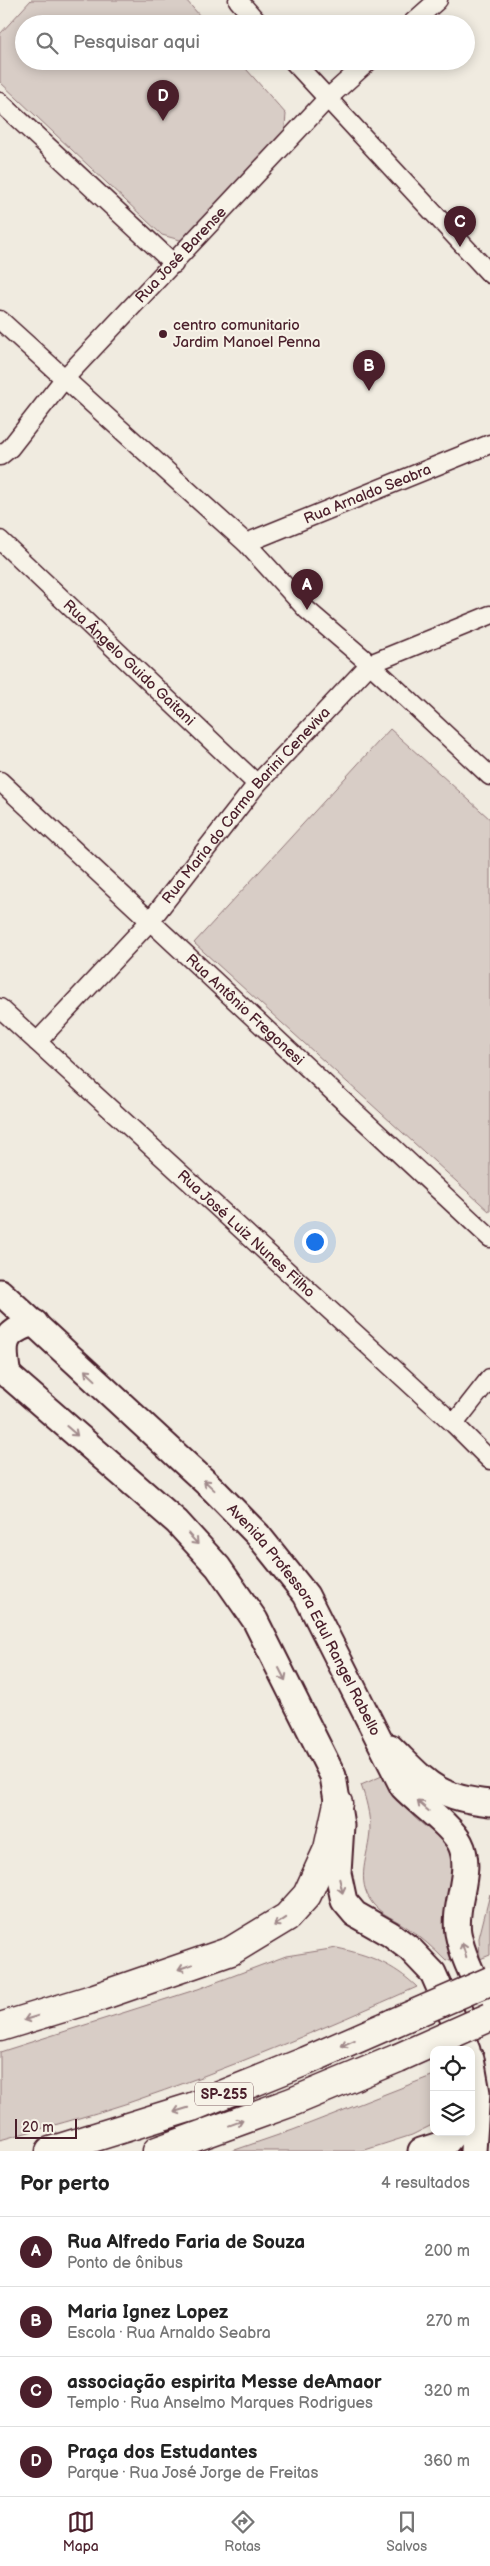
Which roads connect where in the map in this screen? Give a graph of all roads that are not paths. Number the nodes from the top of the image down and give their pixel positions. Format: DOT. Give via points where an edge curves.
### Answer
graph roads {
  1 [pos="238,0"];
  2 [pos="438,0"];
  3 [pos="251,15"];
  4 [pos="421,15"];
  5 [pos="301,70"];
  6 [pos="359,70"];
  7 [pos="327,99"];
  8 [pos="0,102"];
  9 [pos="174,264"];
  10 [pos="490,274"];
  11 [pos="0,320"];
  12 [pos="64,379"];
  13 [pos="490,444"];
  14 [pos="0,456"];
  15 [pos="0,540"];
  16 [pos="246,543"];
  17 [pos="490,615"];
  18 [pos="370,664"];
  19 [pos="490,776"];
  20 [pos="0,781"];
  21 [pos="257,784"];
  22 [pos="150,921"];
  23 [pos="0,1008"];
  24 [pos="37,1042"];
  25 [pos="490,1238"];
  26 [pos="0,1292"];
  27 [pos="35,1323"];
  28 [pos="4,1372"];
  29 [pos="490,1378"];
  30 [pos="454,1424"];
  31 [pos="490,1460"];
  32 [pos="371,1727"];
  33 [pos="338,1803"];
  34 [pos="490,1803"];
  35 [pos="490,1981"];
  36 [pos="490,2011"];
  37 [pos="490,2018"];
  38 [pos="0,2027"];
  39 [pos="465,2046"];
  40 [pos="475,2074"];
  41 [pos="475,2089"];
  42 [pos="452,2136"];
  43 [pos="473,2136"];
  44 [pos="50,2151"];
  45 [pos="157,2151"];
  46 [pos="421,2151"];
  47 [pos="473,2151"];
  1 -- 3 [label="street"];
  2 -- 4 [label="street"];
  5 -- 7 [label="street"];
  6 -- 7 [label="street, Rua José Barense"];
  7 -- 9 [label="street, Rua José Barense"];
  7 -- 10 [label="street"];
  8 -- 9 [label="street"];
  9 -- 12 [label="street, Rua José Barense"];
  11 -- 12 [label="street"];
  12 -- 14 [label="street, Rua José Barense" via="10,448"];
  12 -- 16 [label="street"];
  13 -- 16 [label="street, Rua Arnaldo Seabra"];
  15 -- 21 [label="street, Rua Ângelo Guido Gaitani"];
  16 -- 18 [label="street" via="307,610"];
  17 -- 18 [label="street, Rua Maria do Carmo Barini Ceneviva"];
  18 -- 19 [label="street"];
  18 -- 21 [label="street, Rua Maria do Carmo Barini Ceneviva"];
  20 -- 22 [label="street, Rua Antônio Fregonesi"];
  21 -- 22 [label="street, Rua Maria do Carmo Barini Ceneviva"];
  22 -- 24 [label="street, Rua Maria do Carmo Barini Ceneviva"];
  22 -- 25 [label="street, Rua Antônio Fregonesi"];
  23 -- 24 [label="street, Rua José Luiz Nunes Filho"];
  24 -- 30 [label="street, Rua José Luiz Nunes Filho"];
  26 -- 27 [label="main road, Avenida Professora Edul Rangel Rabello"];
  27 -- 28 [label="main road" via="7,1337"];
  32 -- 27 [label="main road, Avenida Professora Edul Rangel Rabello, one-way" via="306,1595 258,1534"];
  28 -- 33 [label="main road, one-way" via="177,1522 218,1567 255,1620 333,1776"];
  29 -- 30 [label="street"];
  30 -- 31 [label="street, Rua José Luiz Nunes Filho"];
  32 -- 34 [label="main road" via="430,1786 463,1800"];
  36 -- 32 [label="main road, Avenida Professora Edul Rangel Rabello, one-way" via="458,1933 465,1858 460,1842 403,1786"];
  33 -- 38 [label="highway, one-way" via="328,1849 307,1895 287,1917 262,1934 221,1954"];
  33 -- 39 [label="main road, one-way" via="341,1825 338,1873 344,1901 355,1914 410,1949 433,1973"];
  35 -- 44 [label="highway, SP-255, one-way, bridge" via="192,2107"];
  45 -- 37 [label="highway, SP-255, one-way, bridge" via="292,2102"];
  40 -- 41 [label="main road"];
  42 -- 46 [label="main road" via="446,2144"];
  43 -- 47 [label="main road"];
}
